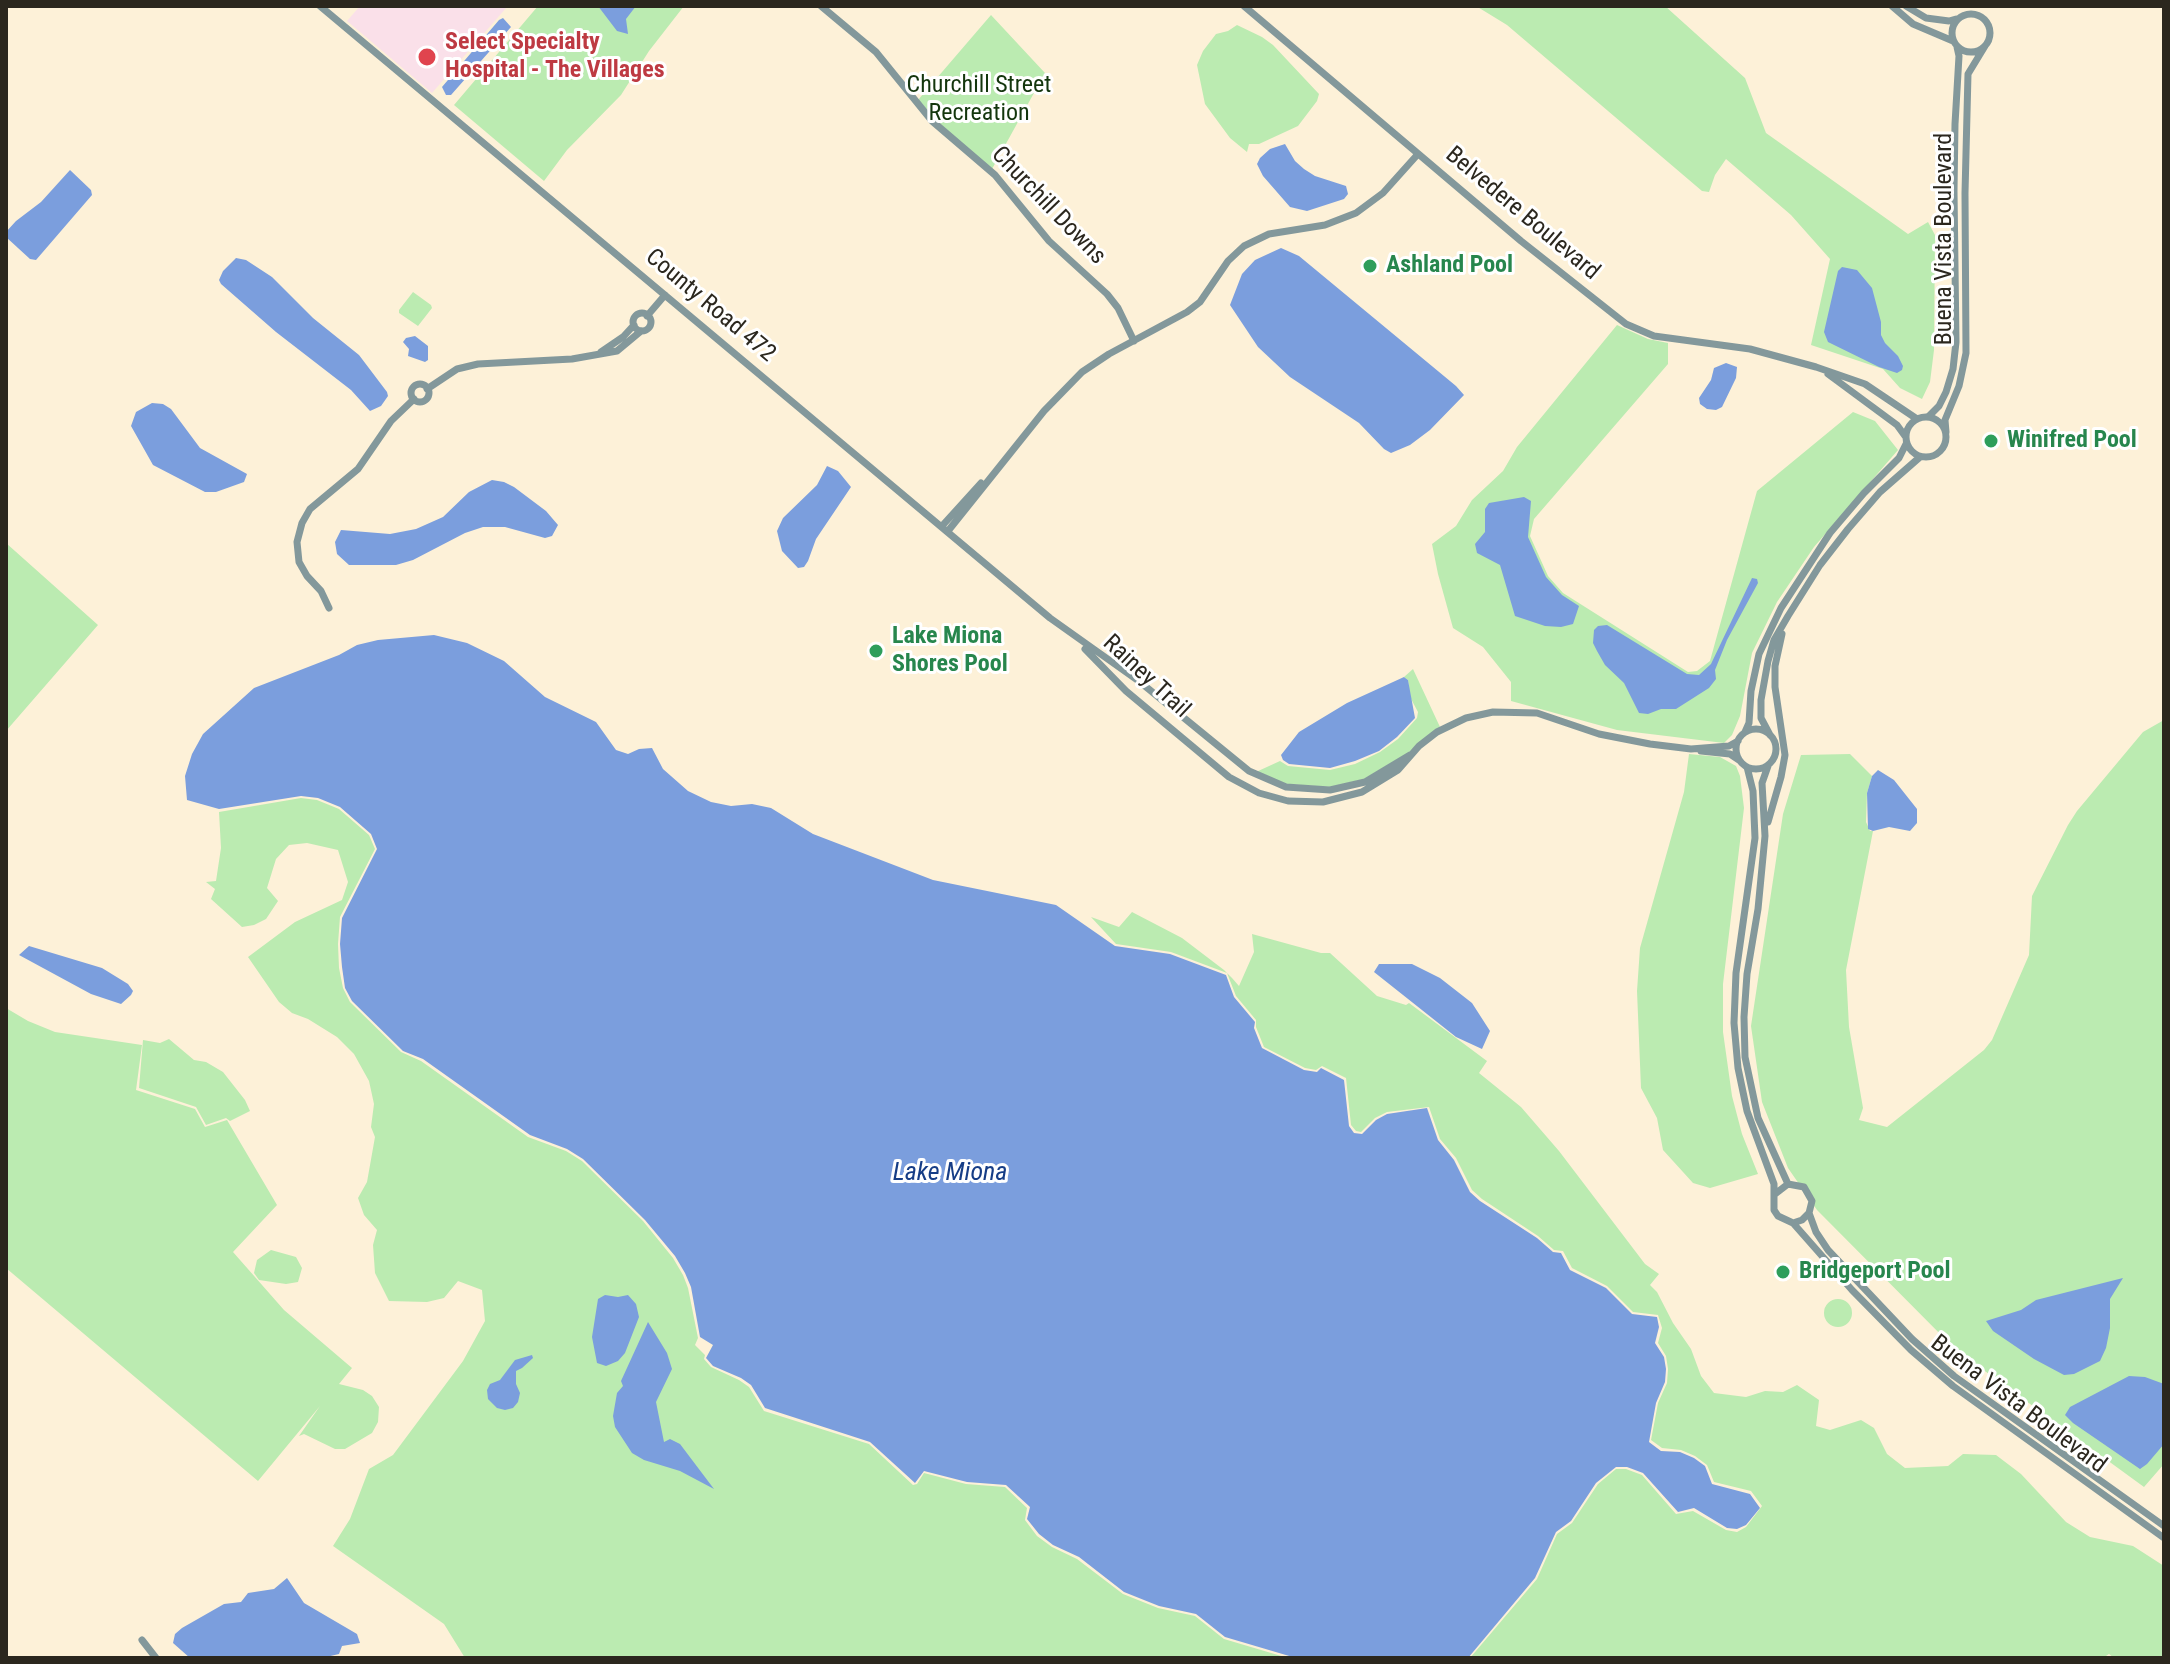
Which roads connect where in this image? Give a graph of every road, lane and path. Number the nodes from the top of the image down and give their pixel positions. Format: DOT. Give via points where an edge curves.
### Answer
graph roads {
  1 [pos="320,6"];
  2 [pos="821,6"];
  3 [pos="1244,6"];
  4 [pos="1892,6"];
  5 [pos="1969,6"];
  6 [pos="1982,6"];
  7 [pos="1908,8"];
  8 [pos="1961,17"];
  9 [pos="1904,18"];
  10 [pos="1985,21"];
  11 [pos="1955,44"];
  12 [pos="1985,46"];
  13 [pos="1418,154"];
  14 [pos="665,295"];
  15 [pos="647,316"];
  16 [pos="634,325"];
  17 [pos="641,331"];
  18 [pos="628,338"];
  19 [pos="1134,341"];
  20 [pos="1816,367"];
  21 [pos="1928,417"];
  22 [pos="1917,419"];
  23 [pos="1946,432"];
  24 [pos="1906,440"];
  25 [pos="1920,457"];
  26 [pos="945,528"];
  27 [pos="329,608"];
  28 [pos="1788,616"];
  29 [pos="1074,637"];
  30 [pos="1745,732"];
  31 [pos="1770,735"];
  32 [pos="1738,741"];
  33 [pos="1691,749"];
  34 [pos="1410,755"];
  35 [pos="1739,760"];
  36 [pos="1768,766"];
  37 [pos="1747,767"];
  38 [pos="1765,836"];
  39 [pos="1788,1184"];
  40 [pos="1775,1194"];
  41 [pos="1809,1213"];
  42 [pos="1793,1223"];
  43 [pos="2164,1526"];
  44 [pos="2164,1538"];
  45 [pos="142,1640"];
  46 [pos="156,1658"];
  1 -- 14 [label="street, County Road 472"];
  2 -- 19 [label="street, Churchill Downs" via="876,52 939,128 995,175 1049,241 1107,294"];
  3 -- 13 [label="street, Belvedere Boulevard"];
  4 -- 9 [label="street"];
  5 -- 8 [label="street, Buena Vista Boulevard"];
  6 -- 10 [label="street, Buena Vista Boulevard"];
  7 -- 8 [label="street" via="1935,20"];
  7 -- 9 [label="street"];
  8 -- 10 [label="street" via="1975,14"];
  8 -- 11 [label="street, Buena Vista Boulevard" via="1952,29"];
  9 -- 11 [label="street"];
  10 -- 12 [label="street, Buena Vista Boulevard" via="1990,31"];
  11 -- 12 [label="street" via="1968,52"];
  11 -- 21 [label="street, Buena Vista Boulevard" via="1956,342 1946,392"];
  12 -- 23 [label="street, Buena Vista Boulevard" via="1968,74 1966,353"];
  13 -- 19 [label="street" via="1383,193 1356,213 1325,225 1269,234 1244,246 1194,307"];
  13 -- 20 [label="street, Belvedere Boulevard" via="1626,324 1654,336 1750,349"];
  14 -- 15 [label="street"];
  14 -- 26 [label="street, County Road 472"];
  15 -- 16 [label="street" via="637,315"];
  15 -- 17 [label="street" via="650,326"];
  16 -- 17 [label="street"];
  16 -- 18 [label="street"];
  17 -- 18 [label="street"];
  18 -- 27 [label="street" via="617,351 572,359 467,366 427,389 426,400 414,399 391,421 358,469 310,509 302,523 299,562"];
  19 -- 26 [label="street" via="1073,380"];
  20 -- 22 [label="street, Belvedere Boulevard" via="1865,384"];
  20 -- 24 [label="street, Belvedere Boulevard" via="1902,429"];
  21 -- 22 [label="street"];
  21 -- 23 [label="street"];
  22 -- 24 [label="street" via="1908,426"];
  23 -- 25 [label="street, Buena Vista Boulevard" via="1941,451"];
  24 -- 25 [label="street"];
  24 -- 30 [label="street" via="1899,458 1824,541 1781,608 1759,654"];
  25 -- 28 [label="street, Buena Vista Boulevard" via="1848,529"];
  26 -- 29 [label="street, County Road 472"];
  28 -- 31 [label="street, Buena Vista Boulevard" via="1774,640 1761,700 1761,718"];
  28 -- 38 [label="street" via="1775,666 1785,755"];
  29 -- 34 [label="street, Rainey Trail" via="1140,682 1238,763 1276,784 1314,791 1347,787"];
  29 -- 34 [label="street, Rainey Trail" via="1126,691 1223,773 1267,796 1315,803 1347,798 1385,780"];
  30 -- 31 [label="street" via="1761,729"];
  30 -- 32 [label="street"];
  31 -- 36 [label="street" via="1776,754"];
  32 -- 33 [label="street, Rainey Trail"];
  32 -- 35 [label="street"];
  33 -- 34 [label="street, Rainey Trail" via="1626,740 1537,713 1503,711 1444,727"];
  33 -- 35 [label="street, Rainey Trail"];
  35 -- 37 [label="street"];
  36 -- 37 [label="street"];
  36 -- 38 [label="street" via="1762,783"];
  37 -- 40 [label="street" via="1755,838 1734,1023 1747,1111"];
  38 -- 39 [label="street" via="1747,974 1745,1057 1758,1118"];
  39 -- 40 [label="street"];
  39 -- 41 [label="street" via="1809,1193"];
  40 -- 42 [label="street" via="1774,1210"];
  41 -- 42 [label="street"];
  41 -- 43 [label="street, Buena Vista Boulevard" via="1828,1250 1912,1339 1954,1376"];
  42 -- 44 [label="street, Buena Vista Boulevard" via="1852,1290 1953,1386"];
  45 -- 46 [label="street"];
}
